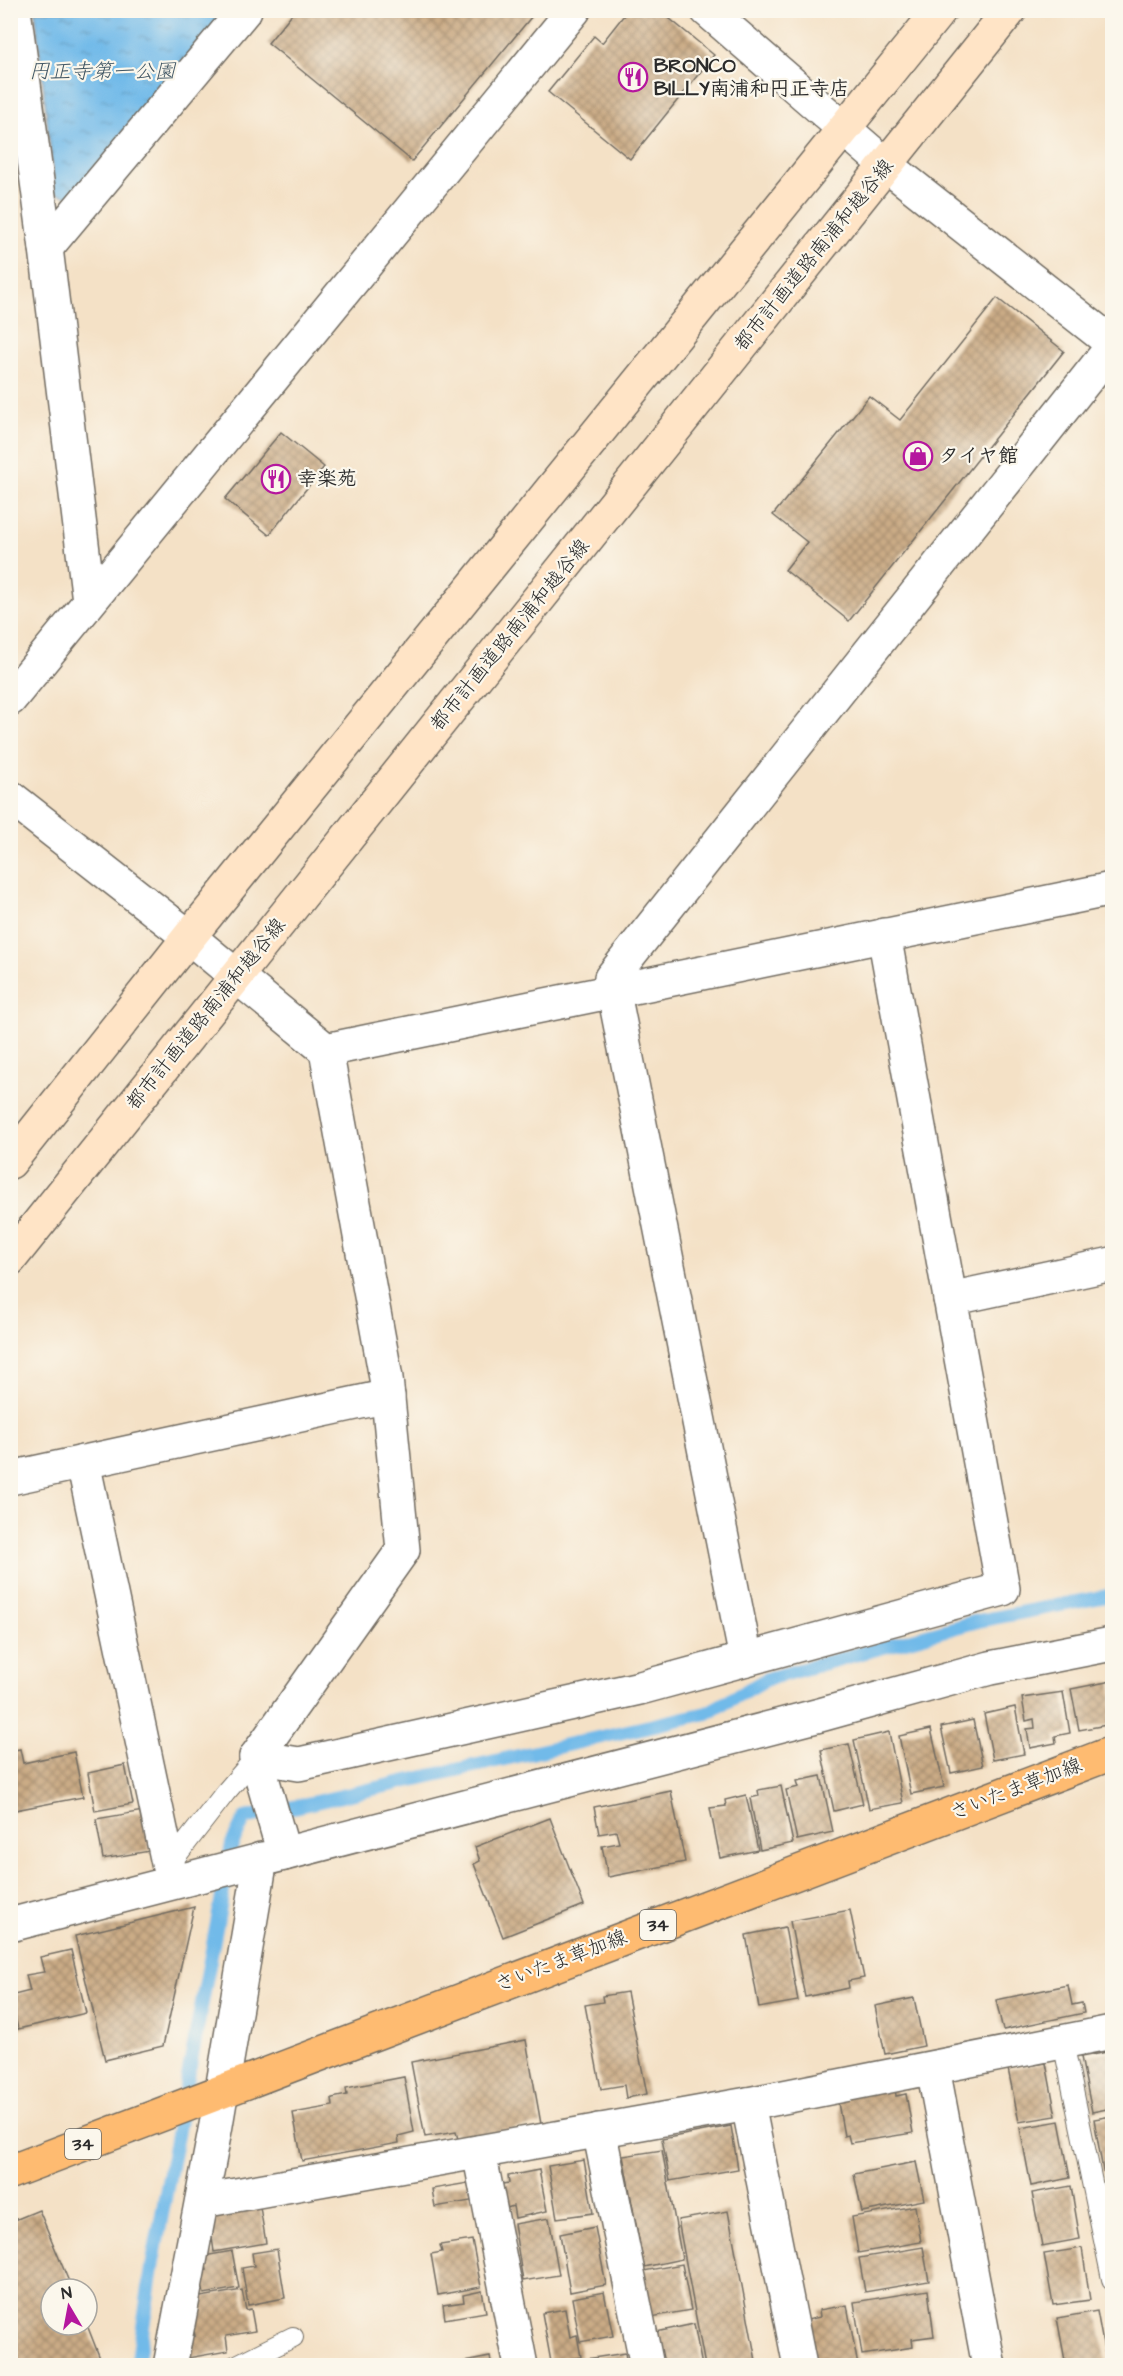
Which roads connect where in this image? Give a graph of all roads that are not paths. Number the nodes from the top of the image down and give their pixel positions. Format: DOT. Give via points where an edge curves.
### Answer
graph roads {
  1 [pos="14,10"];
  2 [pos="245,10"];
  3 [pos="574,10"];
  4 [pos="707,10"];
  5 [pos="940,10"];
  6 [pos="1010,10"];
  7 [pos="844,129"];
  8 [pos="886,165"];
  9 [pos="46,248"];
  10 [pos="1113,345"];
  11 [pos="89,601"];
  12 [pos="10,699"];
  13 [pos="10,797"];
  14 [pos="1113,888"];
  15 [pos="884,935"];
  16 [pos="189,936"];
  17 [pos="236,976"];
  18 [pos="612,991"];
  19 [pos="326,1050"];
  20 [pos="10,1162"];
  21 [pos="10,1259"];
  22 [pos="1113,1264"];
  23 [pos="950,1299"];
  24 [pos="388,1396"];
  25 [pos="83,1462"];
  26 [pos="10,1478"];
  27 [pos="1113,1644"];
  28 [pos="746,1659"];
  29 [pos="1113,1753"];
  30 [pos="256,1757"];
  31 [pos="272,1856"];
  32 [pos="171,1873"];
  33 [pos="10,1925"];
  34 [pos="1113,2032"];
  35 [pos="1063,2042"];
  36 [pos="933,2068"];
  37 [pos="213,2094"];
  38 [pos="748,2104"];
  39 [pos="599,2130"];
  40 [pos="479,2152"];
  41 [pos="10,2172"];
  42 [pos="202,2201"];
  43 [pos="1113,2279"];
  44 [pos="293,2337"];
  45 [pos="170,2366"];
  46 [pos="235,2366"];
  47 [pos="521,2366"];
  48 [pos="647,2366"];
  49 [pos="800,2366"];
  50 [pos="989,2366"];
  1 -- 9 [label="street"];
  2 -- 9 [label="street"];
  3 -- 11 [label="street"];
  4 -- 7 [label="street"];
  5 -- 7 [label="street"];
  6 -- 8 [label="street, 都市計画道路南浦和越谷線"];
  7 -- 8 [label="street"];
  7 -- 16 [label="street"];
  8 -- 10 [label="street"];
  8 -- 17 [label="street, 都市計画道路南浦和越谷線"];
  9 -- 11 [label="street"];
  10 -- 18 [label="street" via="611,978"];
  11 -- 12 [label="street"];
  13 -- 16 [label="street"];
  14 -- 15 [label="street"];
  15 -- 18 [label="street"];
  15 -- 23 [label="street"];
  16 -- 17 [label="street"];
  16 -- 20 [label="street"];
  17 -- 19 [label="street"];
  17 -- 21 [label="street, 都市計画道路南浦和越谷線"];
  18 -- 19 [label="street"];
  18 -- 28 [label="street"];
  19 -- 24 [label="street"];
  22 -- 23 [label="street"];
  23 -- 28 [label="street" via="1003,1589"];
  24 -- 25 [label="street"];
  24 -- 30 [label="street" via="403,1550"];
  25 -- 26 [label="street"];
  25 -- 32 [label="street"];
  27 -- 31 [label="street" via="990,1668"];
  28 -- 30 [label="street" via="640,1688 299,1764"];
  29 -- 37 [label="main road, さいたま草加線 / 34"];
  30 -- 31 [label="street"];
  30 -- 32 [label="lane"];
  31 -- 32 [label="street"];
  31 -- 37 [label="street"];
  32 -- 33 [label="street"];
  34 -- 35 [label="street"];
  35 -- 36 [label="street"];
  35 -- 43 [label="lane"];
  36 -- 38 [label="street"];
  36 -- 50 [label="street"];
  37 -- 41 [label="main road, さいたま草加線 / 34"];
  37 -- 42 [label="street"];
  38 -- 39 [label="street"];
  38 -- 49 [label="street"];
  39 -- 40 [label="street"];
  39 -- 48 [label="street"];
  40 -- 42 [label="street"];
  40 -- 47 [label="street"];
  42 -- 45 [label="street"];
  44 -- 46 [label="lane"];
}
